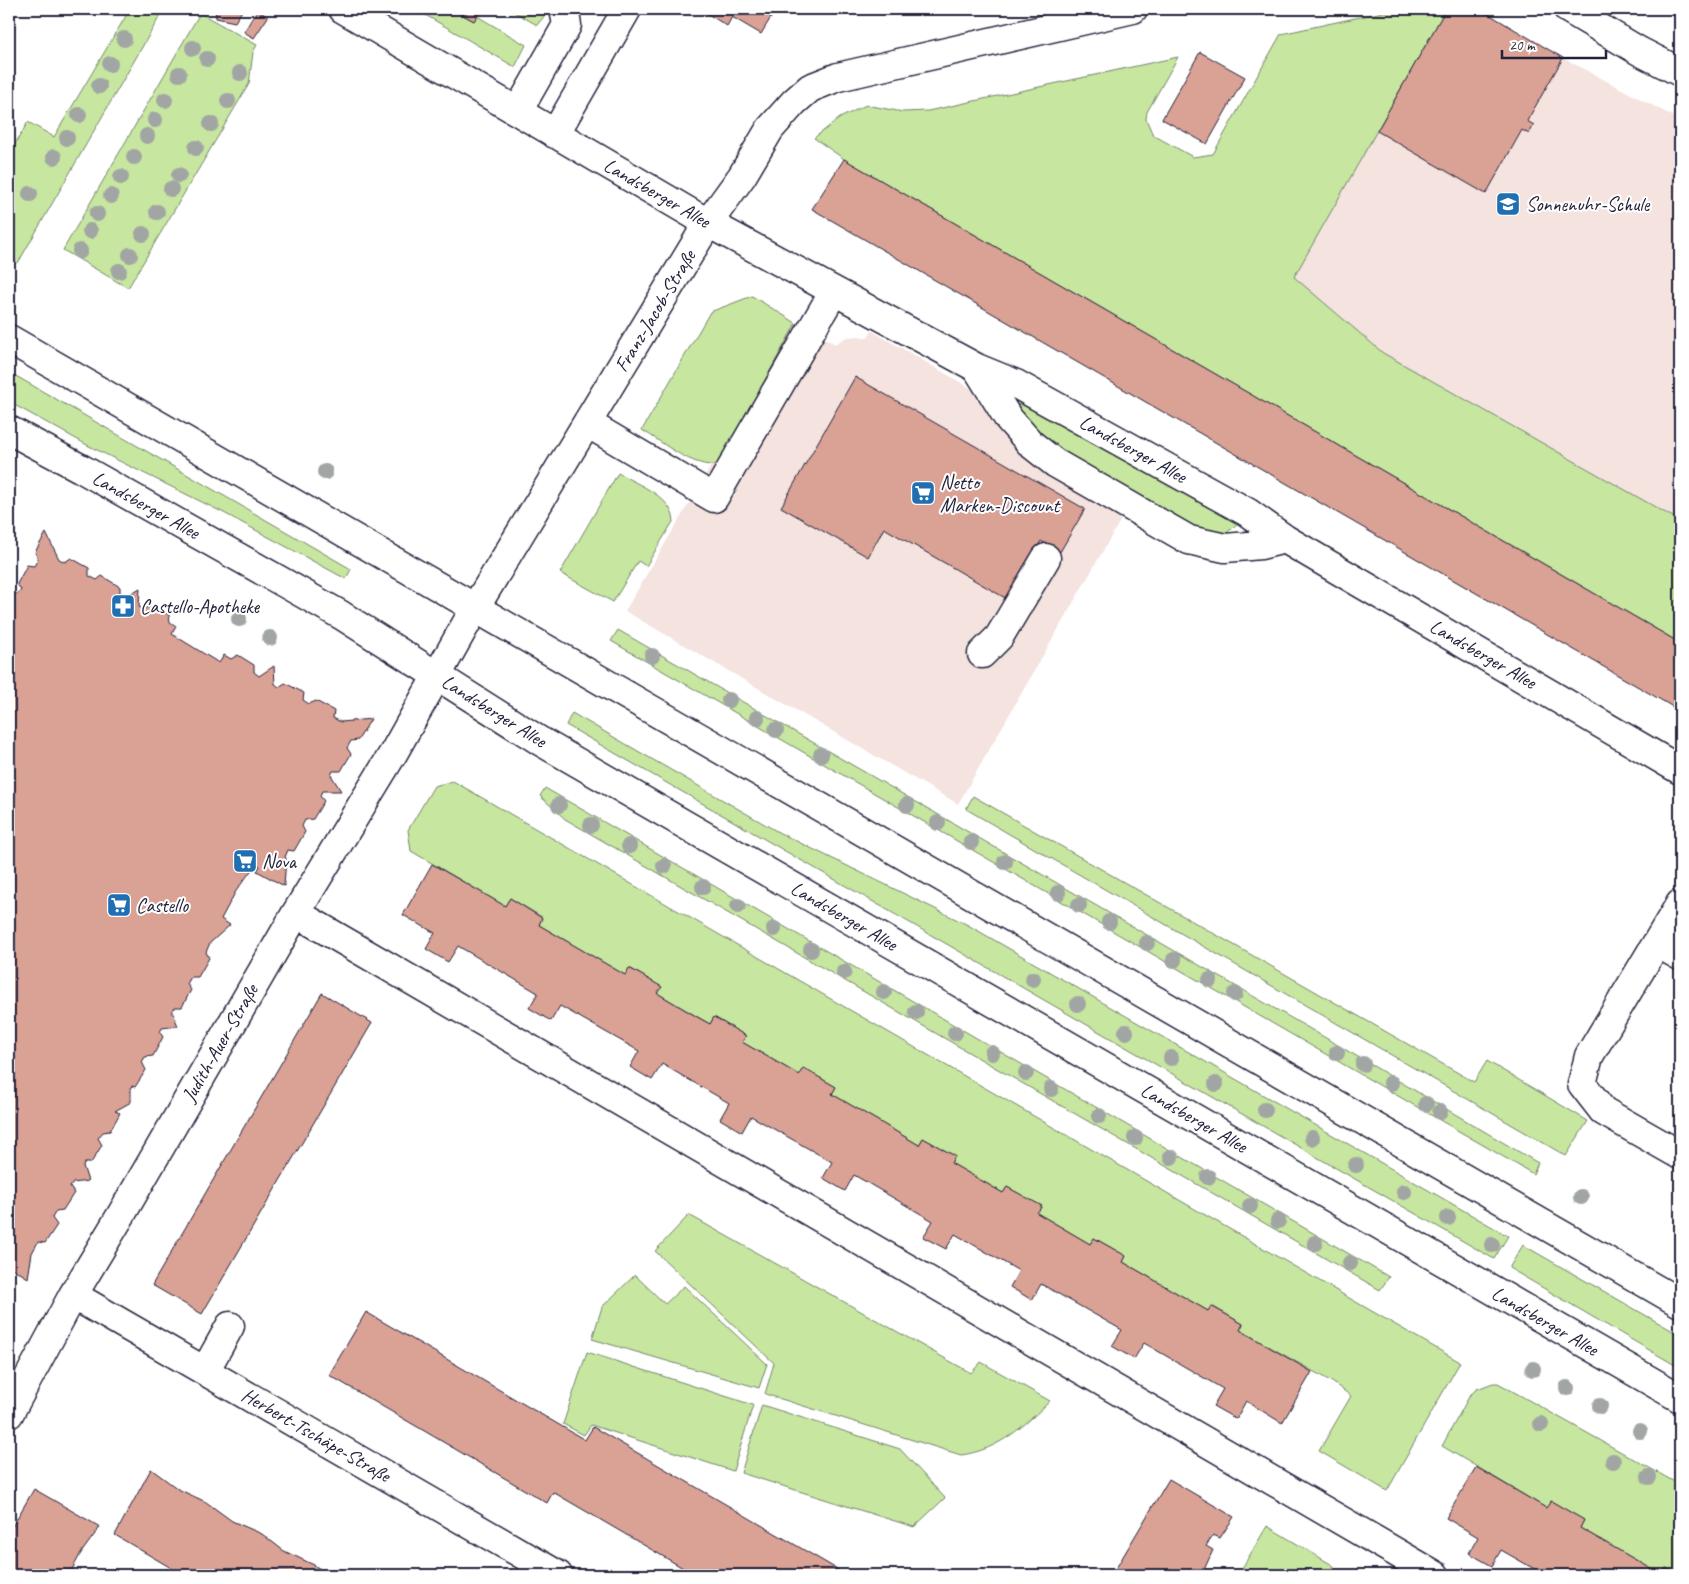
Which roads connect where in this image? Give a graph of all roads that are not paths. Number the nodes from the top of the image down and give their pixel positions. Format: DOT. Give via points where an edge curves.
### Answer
graph roads {
  1 [pos="343,9"];
  2 [pos="564,9"];
  3 [pos="627,9"];
  4 [pos="1133,9"];
  5 [pos="1568,9"];
  6 [pos="1680,72"];
  7 [pos="518,111"];
  8 [pos="555,134"];
  9 [pos="708,224"];
  10 [pos="834,291"];
  11 [pos="9,339"];
  12 [pos="977,368"];
  13 [pos="587,424"];
  14 [pos="9,430"];
  15 [pos="1284,539"];
  16 [pos="1046,558"];
  17 [pos="475,608"];
  18 [pos="982,654"];
  19 [pos="437,676"];
  20 [pos="1680,770"];
  21 [pos="1680,904"];
  22 [pos="296,913"];
  23 [pos="1657,943"];
  24 [pos="1680,956"];
  25 [pos="1680,1155"];
  26 [pos="73,1294"];
  27 [pos="1680,1303"];
  28 [pos="230,1326"];
  29 [pos="205,1371"];
  30 [pos="1680,1398"];
  31 [pos="9,1414"];
  32 [pos="558,1575"];
  33 [pos="1435,1575"];
  1 -- 7 [label="street, Landsberger Allee"];
  2 -- 7 [label="street" via="567,24"];
  3 -- 8 [label="street"];
  4 -- 9 [label="street, Franz-Jacob-Straße" via="838,77 810,88 770,129"];
  5 -- 6 [label="street"];
  7 -- 8 [label="street, Landsberger Allee"];
  8 -- 9 [label="street, Landsberger Allee"];
  9 -- 10 [label="street, Landsberger Allee"];
  9 -- 13 [label="street, Franz-Jacob-Straße"];
  10 -- 12 [label="street, Landsberger Allee"];
  10 -- 13 [label="street" via="714,498"];
  11 -- 17 [label="street"];
  12 -- 15 [label="street, Landsberger Allee" via="1016,384 1147,456 1247,512"];
  12 -- 15 [label="street, Landsberger Allee" via="1008,418 1037,449 1055,463 1189,540 1225,548"];
  13 -- 17 [label="street, Franz-Jacob-Straße"];
  14 -- 19 [label="street, Landsberger Allee" via="320,604"];
  15 -- 20 [label="street, Landsberger Allee"];
  16 -- 18 [label="street" via="999,637"];
  17 -- 19 [label="street, Franz-Jacob-Straße"];
  17 -- 27 [label="street"];
  19 -- 22 [label="street, Judith-Auer-Straße"];
  19 -- 30 [label="street, Landsberger Allee" via="540,740"];
  21 -- 23 [label="street"];
  22 -- 26 [label="street, Judith-Auer-Straße"];
  22 -- 33 [label="street"];
  23 -- 24 [label="street"];
  23 -- 25 [label="street" via="1588,1056 1582,1084 1603,1111"];
  26 -- 29 [label="street, Herbert-Tschäpe-Straße"];
  26 -- 31 [label="street, Judith-Auer-Straße"];
  28 -- 29 [label="street"];
  29 -- 32 [label="street, Herbert-Tschäpe-Straße"];
}
